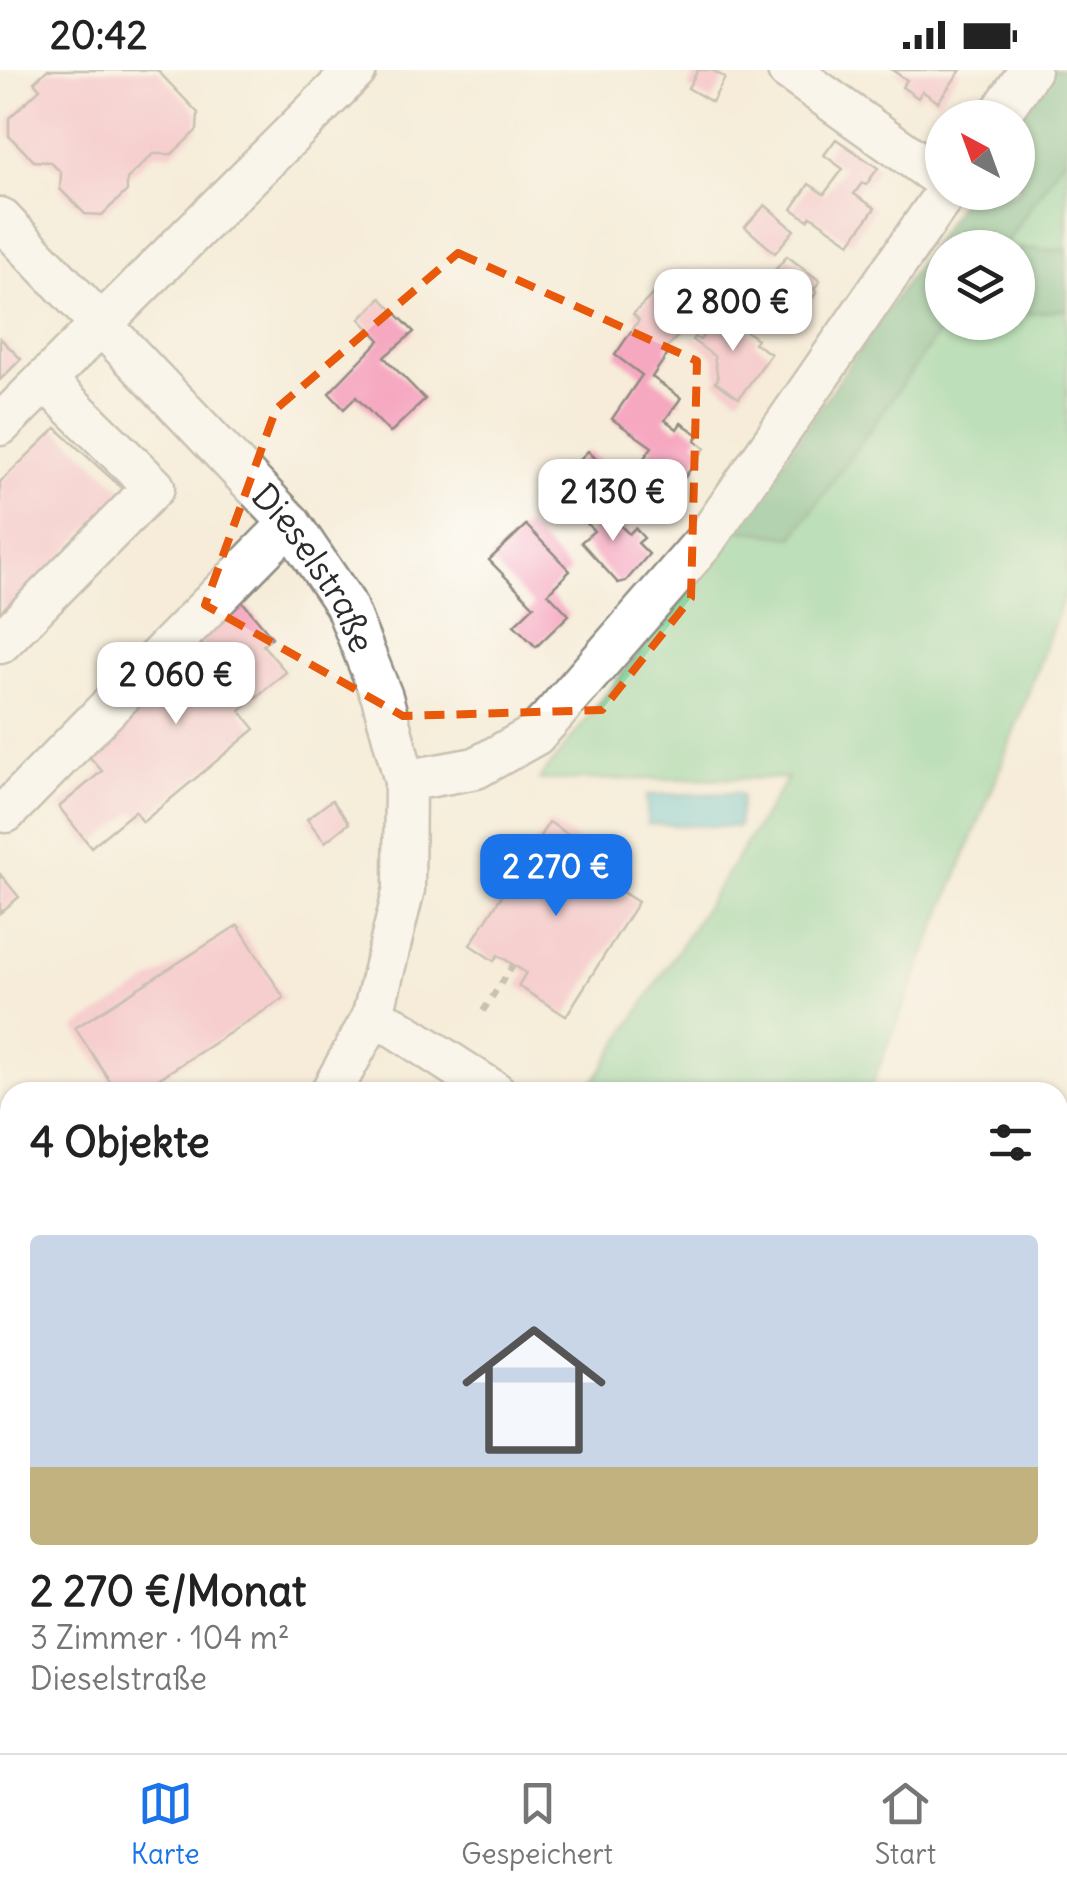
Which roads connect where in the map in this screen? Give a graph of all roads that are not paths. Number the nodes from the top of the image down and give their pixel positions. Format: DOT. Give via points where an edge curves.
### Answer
graph roads {
  1 [pos="356,70"];
  2 [pos="788,70"];
  3 [pos="1030,70"];
  4 [pos="1009,100"];
  5 [pos="925,167"];
  6 [pos="934,210"];
  7 [pos="0,218"];
  8 [pos="101,324"];
  9 [pos="44,380"];
  10 [pos="0,424"];
  11 [pos="290,524"];
  12 [pos="0,643"];
  13 [pos="405,781"];
  14 [pos="6,812"];
  15 [pos="372,1018"];
  16 [pos="337,1082"];
  17 [pos="479,1082"];
  1 -- 8 [label="street"];
  2 -- 5 [label="street"];
  3 -- 4 [label="street"];
  6 -- 13 [label="street" via="704,542 550,719 476,768"];
  7 -- 8 [label="street, Dieselstraße"];
  8 -- 9 [label="street"];
  8 -- 11 [label="street, Dieselstraße"];
  9 -- 10 [label="street"];
  9 -- 12 [label="street" via="154,487"];
  11 -- 13 [label="street, Dieselstraße" via="344,604 382,697"];
  11 -- 14 [label="street"];
  13 -- 15 [label="street, Dieselstraße" via="404,889"];
  15 -- 16 [label="street, Dieselstraße"];
  15 -- 17 [label="street"];
}
